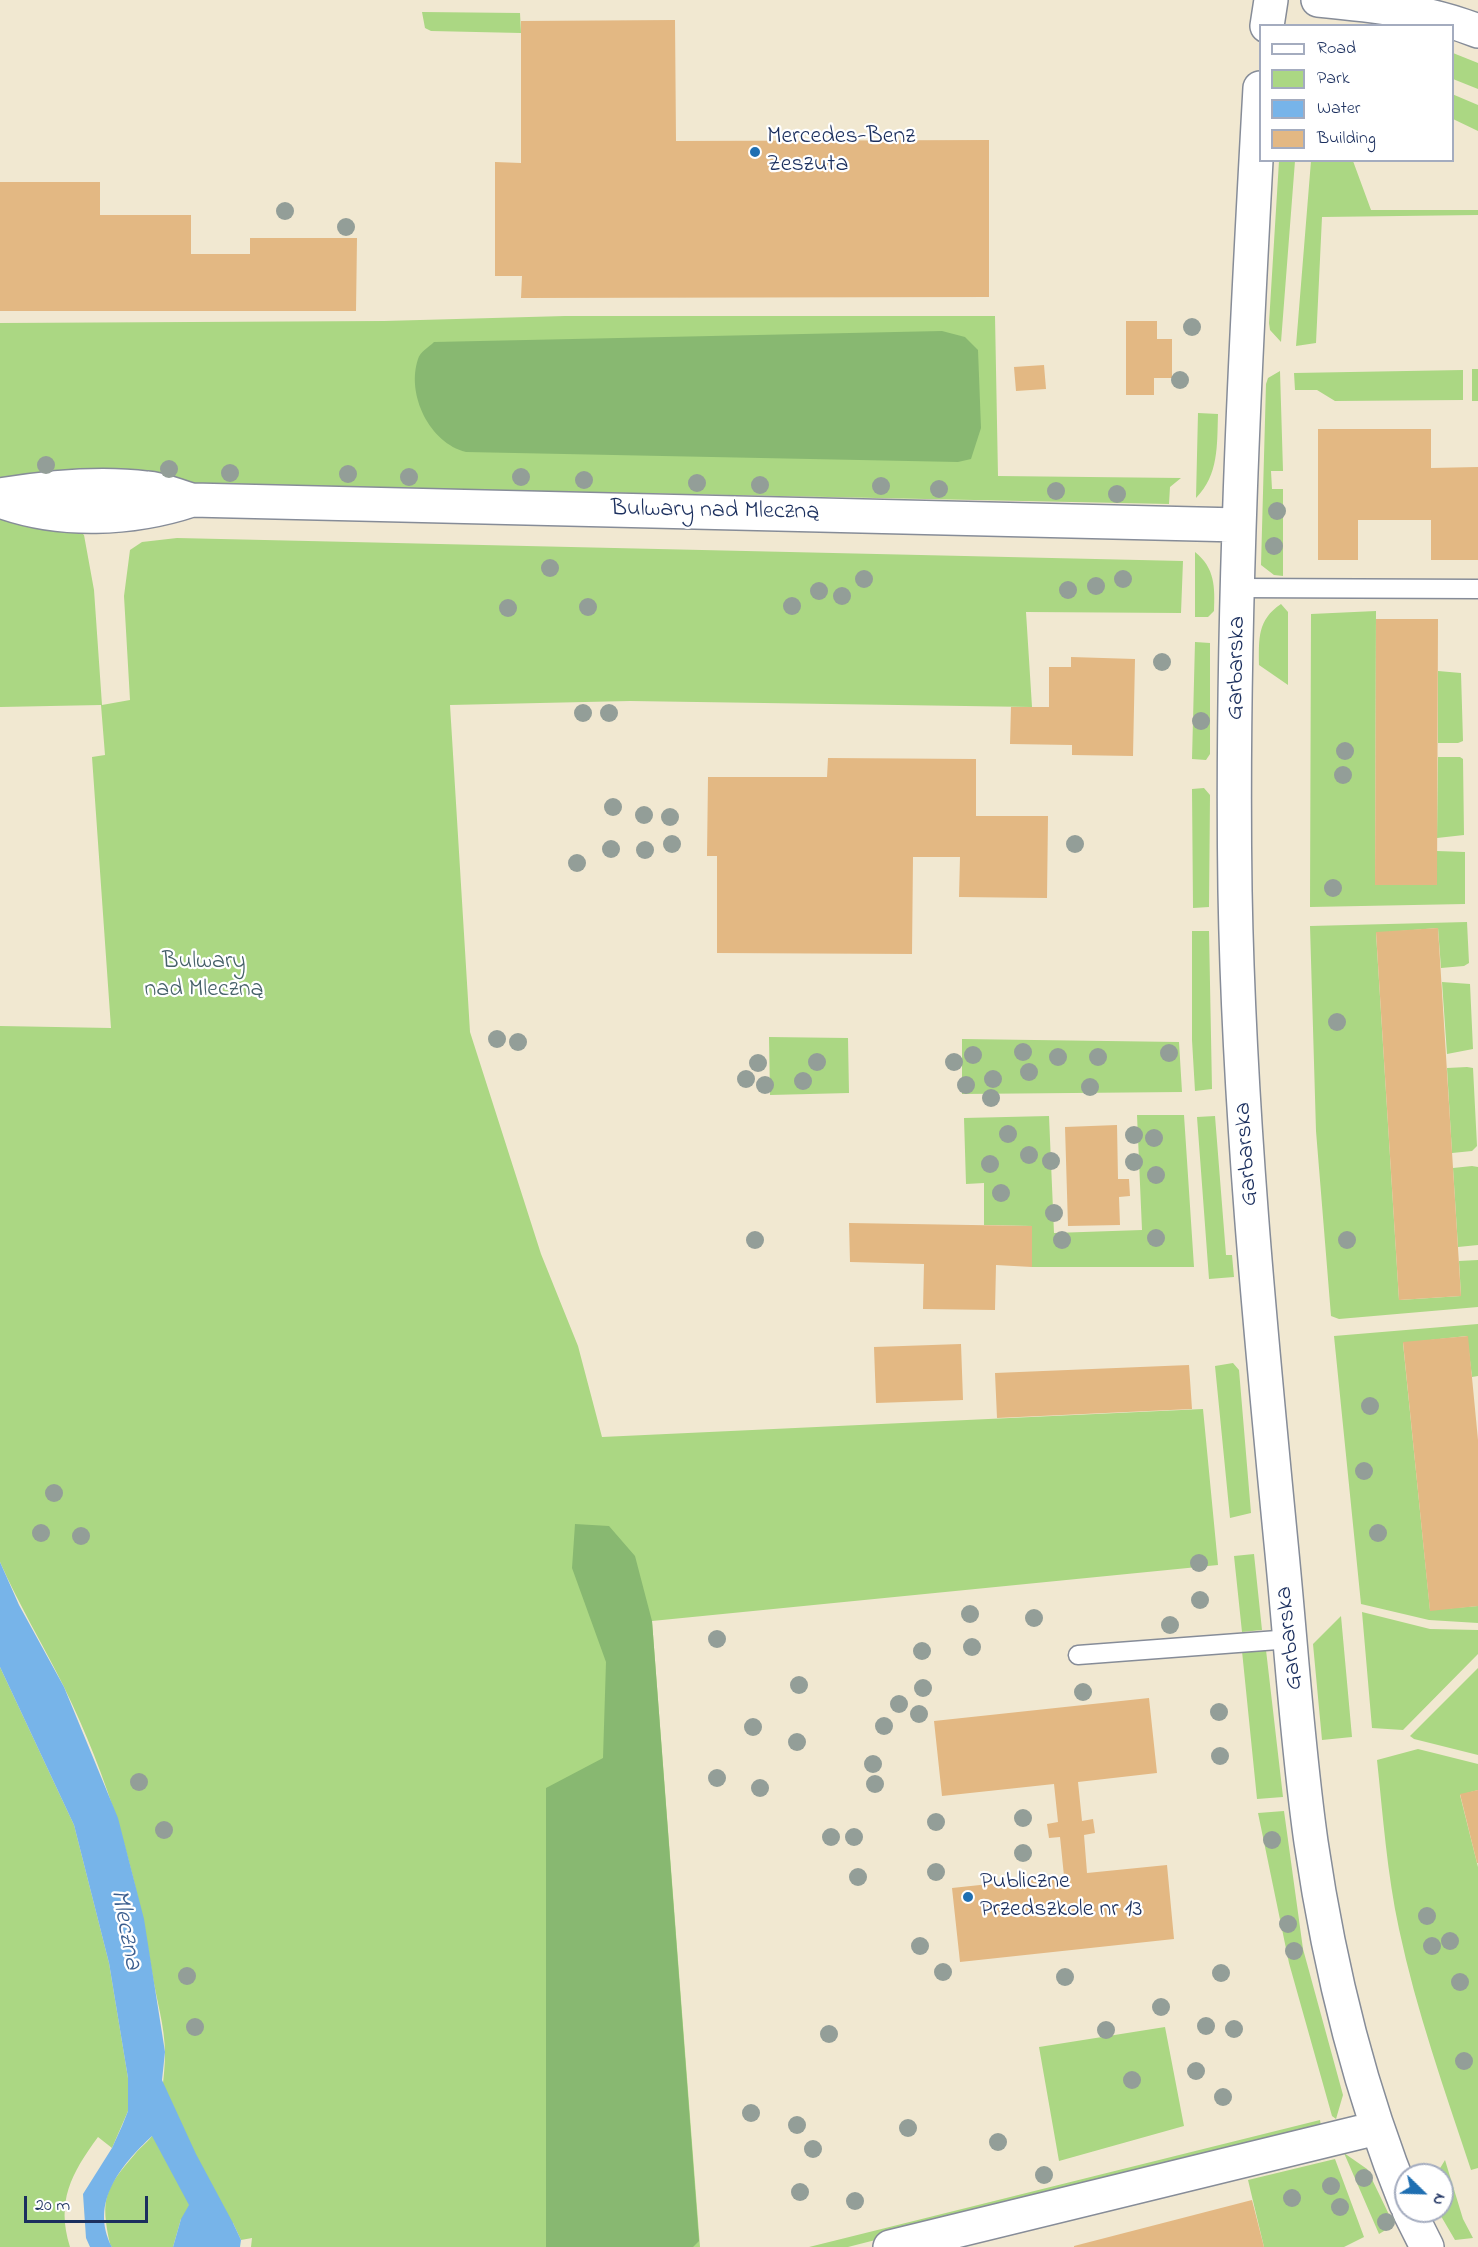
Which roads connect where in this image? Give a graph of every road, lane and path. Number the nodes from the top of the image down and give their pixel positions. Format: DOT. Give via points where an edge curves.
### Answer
graph roads {
  1 [pos="1271,0"];
  2 [pos="1317,0"];
  3 [pos="1268,24"];
  4 [pos="1478,32"];
  5 [pos="1259,106"];
  6 [pos="0,495"];
  7 [pos="192,500"];
  8 [pos="0,501"];
  9 [pos="1239,525"];
  10 [pos="1238,588"];
  11 [pos="1478,589"];
  12 [pos="1291,1639"];
  13 [pos="1078,1655"];
  14 [pos="1377,2128"];
  15 [pos="1394,2173"];
  16 [pos="1415,2223"];
  17 [pos="890,2247"];
  18 [pos="1427,2247"];
  1 -- 3 [label="street"];
  2 -- 4 [label="street" via="1397,10 1457,23"];
  5 -- 9 [label="street, Garbarska"];
  6 -- 7 [label="street, Bulwary nad Mleczną" via="44,487 147,488"];
  7 -- 8 [label="street, Bulwary nad Mleczną" via="158,511 106,516 39,513"];
  7 -- 9 [label="street, Bulwary nad Mleczną"];
  9 -- 10 [label="street, Garbarska"];
  10 -- 11 [label="lane"];
  10 -- 12 [label="street, Garbarska" via="1238,989 1264,1369"];
  12 -- 13 [label="lane"];
  12 -- 14 [label="street, Garbarska" via="1310,1837 1323,1912"];
  14 -- 15 [label="street, Garbarska"];
  14 -- 17 [label="street"];
  16 -- 18 [label="street"];
}
